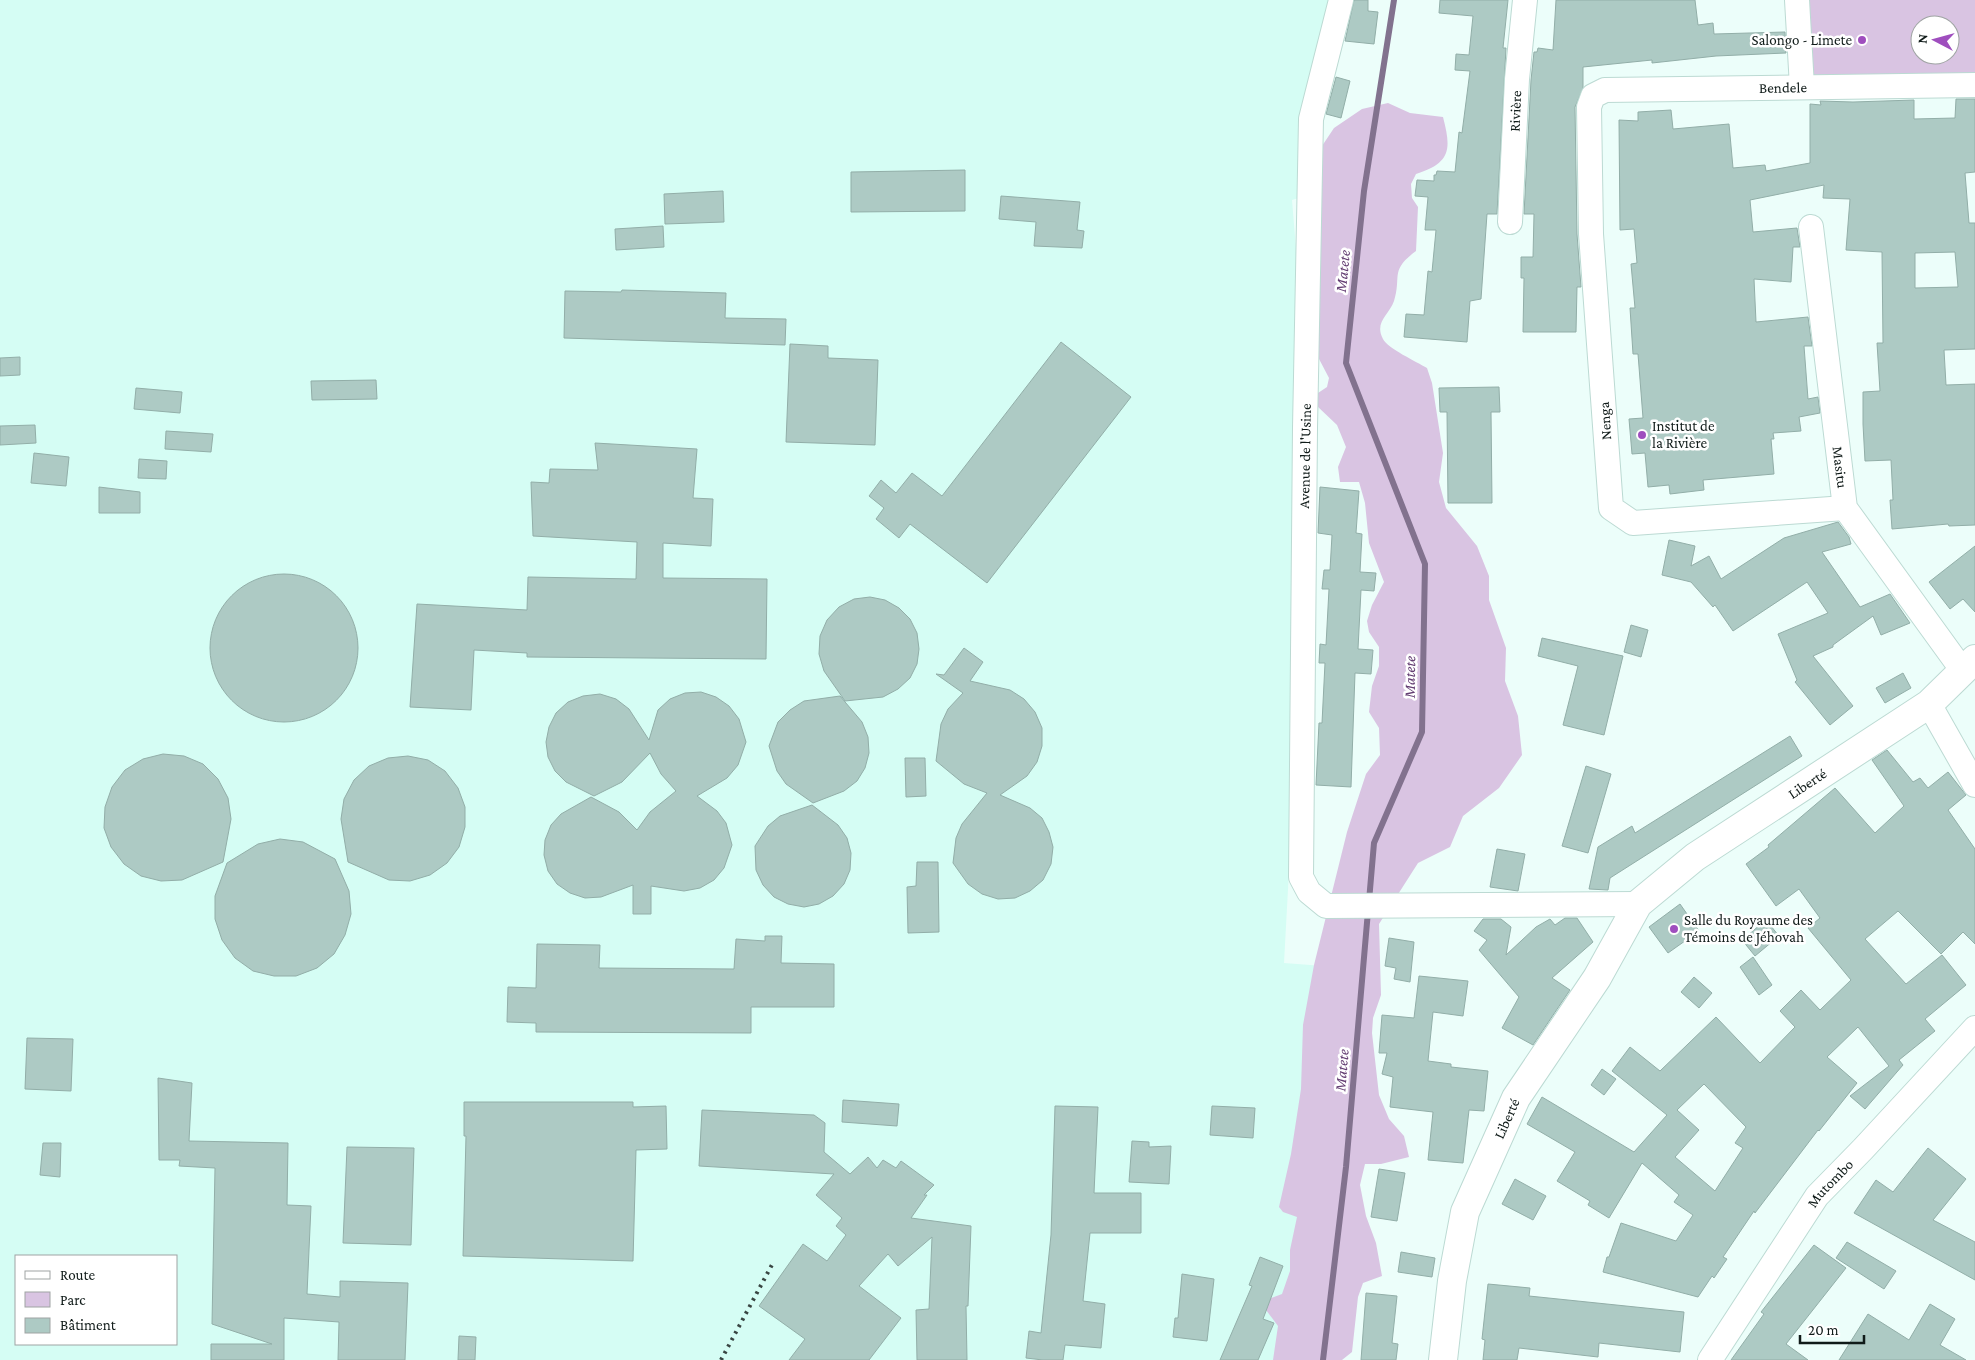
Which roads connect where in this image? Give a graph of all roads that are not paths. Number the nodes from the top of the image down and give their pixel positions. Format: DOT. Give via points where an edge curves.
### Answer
graph roads {
  1 [pos="1341,0"];
  2 [pos="1525,0"];
  3 [pos="1797,0"];
  4 [pos="1975,85"];
  5 [pos="1802,87"];
  6 [pos="1593,96"];
  7 [pos="1510,222"];
  8 [pos="1811,227"];
  9 [pos="1845,508"];
  10 [pos="1969,665"];
  11 [pos="1929,704"];
  12 [pos="1975,785"];
  13 [pos="1638,904"];
  14 [pos="1975,1028"];
  15 [pos="1443,1360"];
  16 [pos="1710,1360"];
  1 -- 13 [label="street, Avenue de l'Usine" via="1311,119 1301,877 1308,892 1326,906"];
  2 -- 7 [label="street, Rivière" via="1517,79"];
  3 -- 5 [label="street"];
  4 -- 5 [label="street, Bendele"];
  5 -- 6 [label="street, Bendele" via="1605,90"];
  6 -- 9 [label="street, Nenga" via="1589,107 1591,234 1611,508 1633,523"];
  8 -- 9 [label="street, Masitu"];
  9 -- 10 [label="street, Masitu"];
  10 -- 11 [label="street, Liberté"];
  11 -- 12 [label="street"];
  11 -- 13 [label="street, Liberté" via="1695,857"];
  13 -- 15 [label="street, Liberté" via="1597,978 1516,1098 1465,1212 1452,1282"];
  14 -- 16 [label="street, Mutombo" via="1817,1196"];
}
